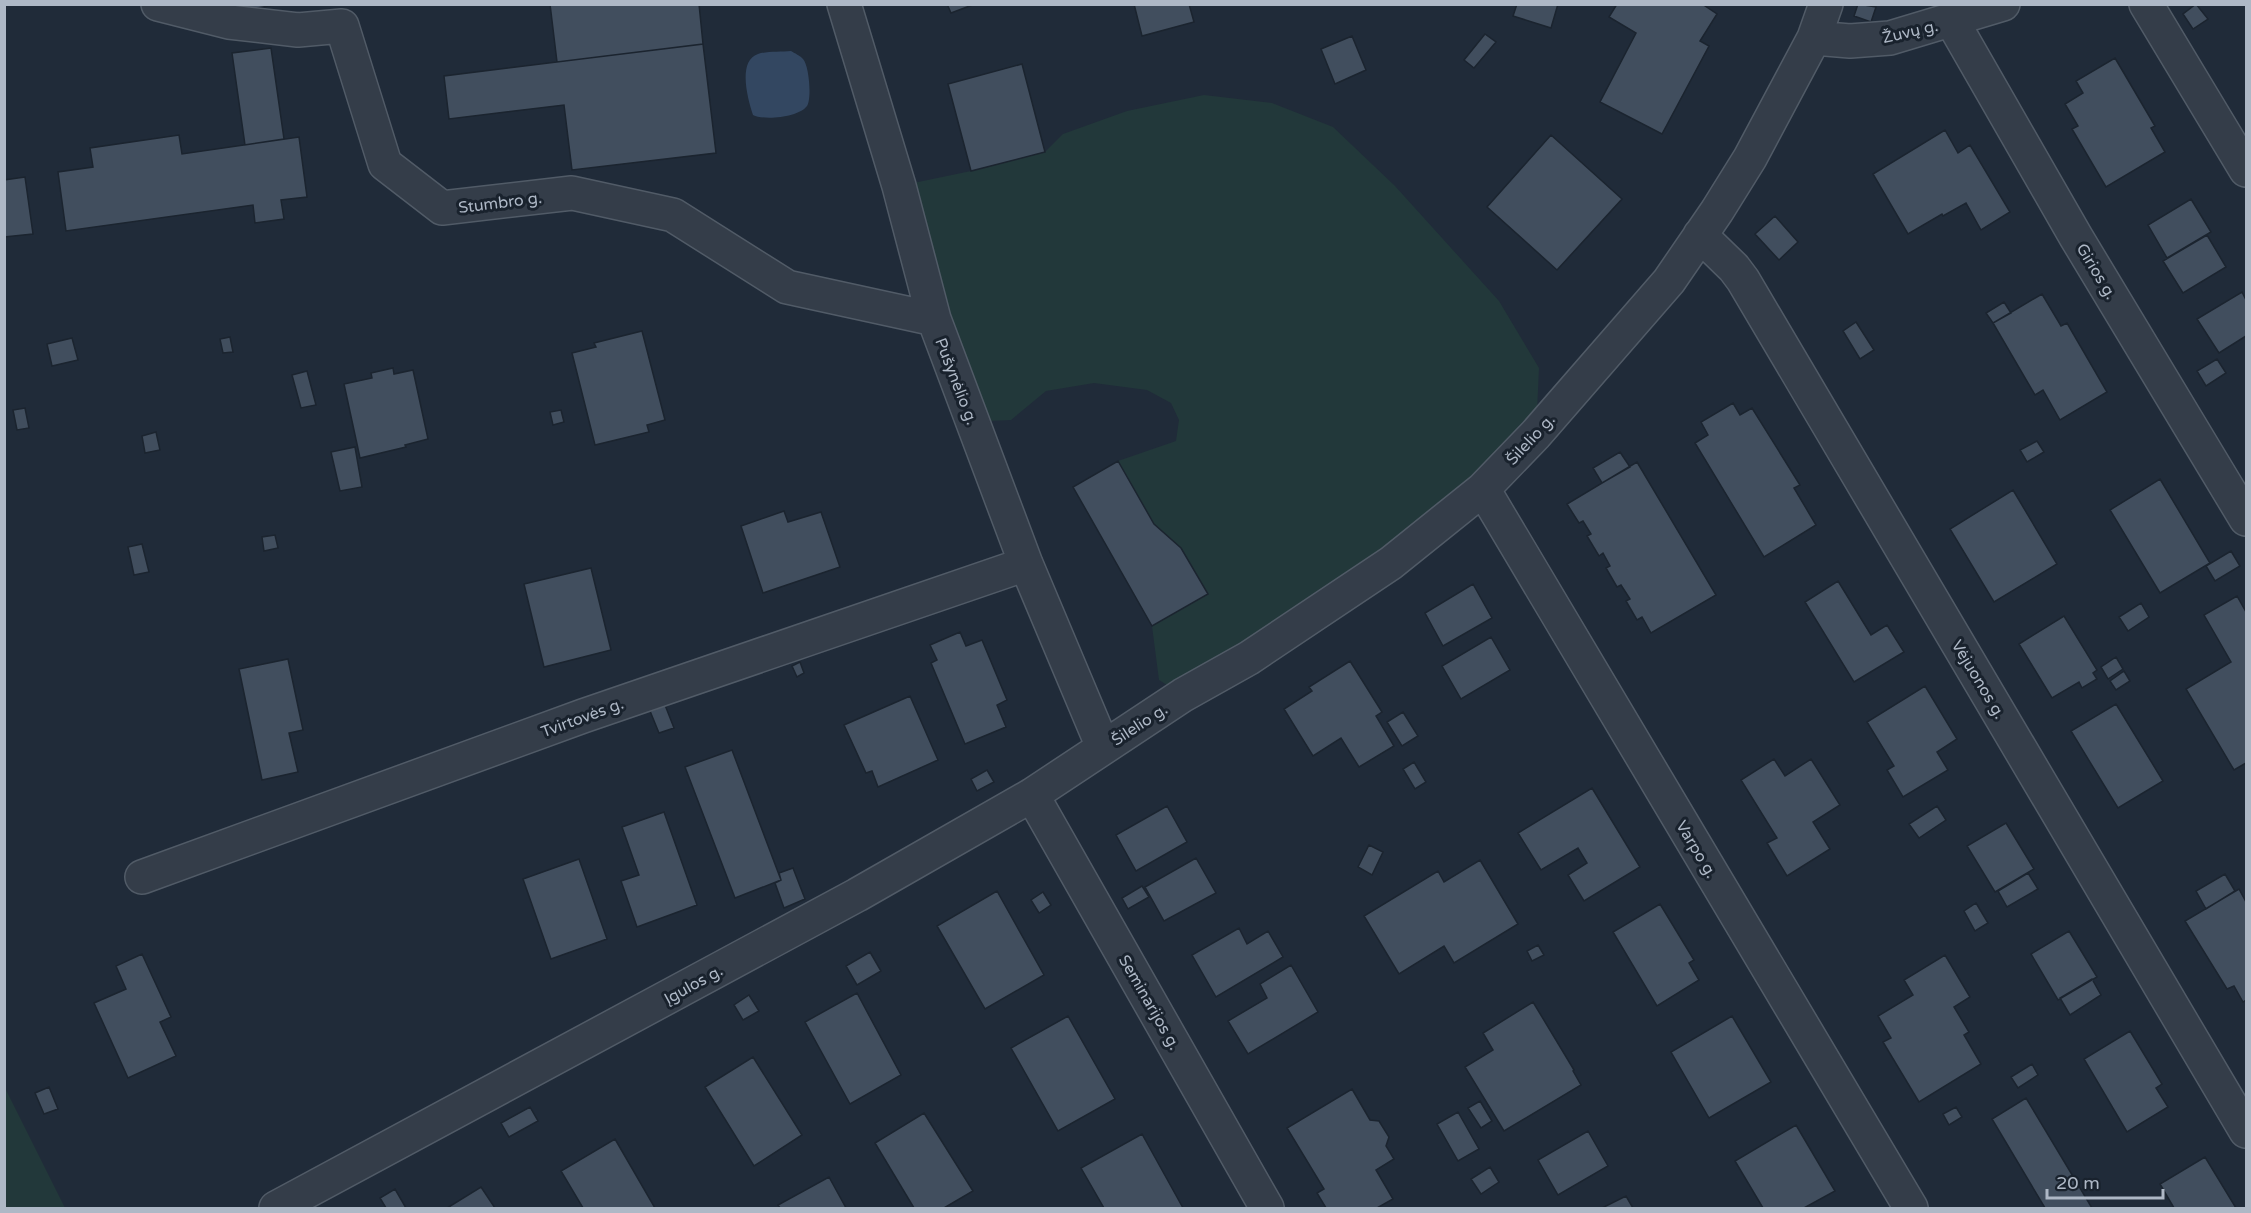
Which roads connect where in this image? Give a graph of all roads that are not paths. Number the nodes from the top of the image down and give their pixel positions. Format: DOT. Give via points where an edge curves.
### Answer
graph roads {
  1 [pos="158,4"];
  2 [pos="844,4"];
  3 [pos="1826,4"];
  4 [pos="2003,4"];
  5 [pos="2146,4"];
  6 [pos="349,15"];
  7 [pos="1952,21"];
  8 [pos="1814,38"];
  9 [pos="2247,170"];
  10 [pos="1701,235"];
  11 [pos="934,319"];
  12 [pos="1483,489"];
  13 [pos="2247,519"];
  14 [pos="1026,564"];
  15 [pos="1103,747"];
  16 [pos="1032,795"];
  17 [pos="142,877"];
  18 [pos="2247,1131"];
  19 [pos="276,1209"];
  20 [pos="1267,1209"];
  21 [pos="1911,1209"];
  1 -- 6 [label="street, Stumbro g." via="229,22 298,30"];
  2 -- 11 [label="street, Pušynėlio g."];
  3 -- 8 [label="street, Šilelio g."];
  4 -- 7 [label="street, Žuvų g."];
  5 -- 9 [label="street"];
  6 -- 11 [label="street, Stumbro g." via="385,164 441,208 572,193 673,215 787,287"];
  7 -- 8 [label="street, Žuvų g." via="1890,38"];
  7 -- 13 [label="street, Girios g." via="2076,237"];
  8 -- 10 [label="street, Šilelio g." via="1750,158"];
  10 -- 12 [label="street, Šilelio g." via="1669,281"];
  10 -- 18 [label="street, Vėjuonos g." via="1743,280"];
  11 -- 14 [label="street, Pušynėlio g."];
  12 -- 15 [label="street, Šilelio g." via="1382,569 1249,658"];
  12 -- 21 [label="street, Varpo g."];
  14 -- 15 [label="street, Pušynėlio g."];
  14 -- 17 [label="street, Tvirtovės g." via="583,716"];
  15 -- 16 [label="street, Įgulos g."];
  16 -- 19 [label="street, Įgulos g." via="826,912"];
  16 -- 20 [label="street, Seminarijos g."];
}
